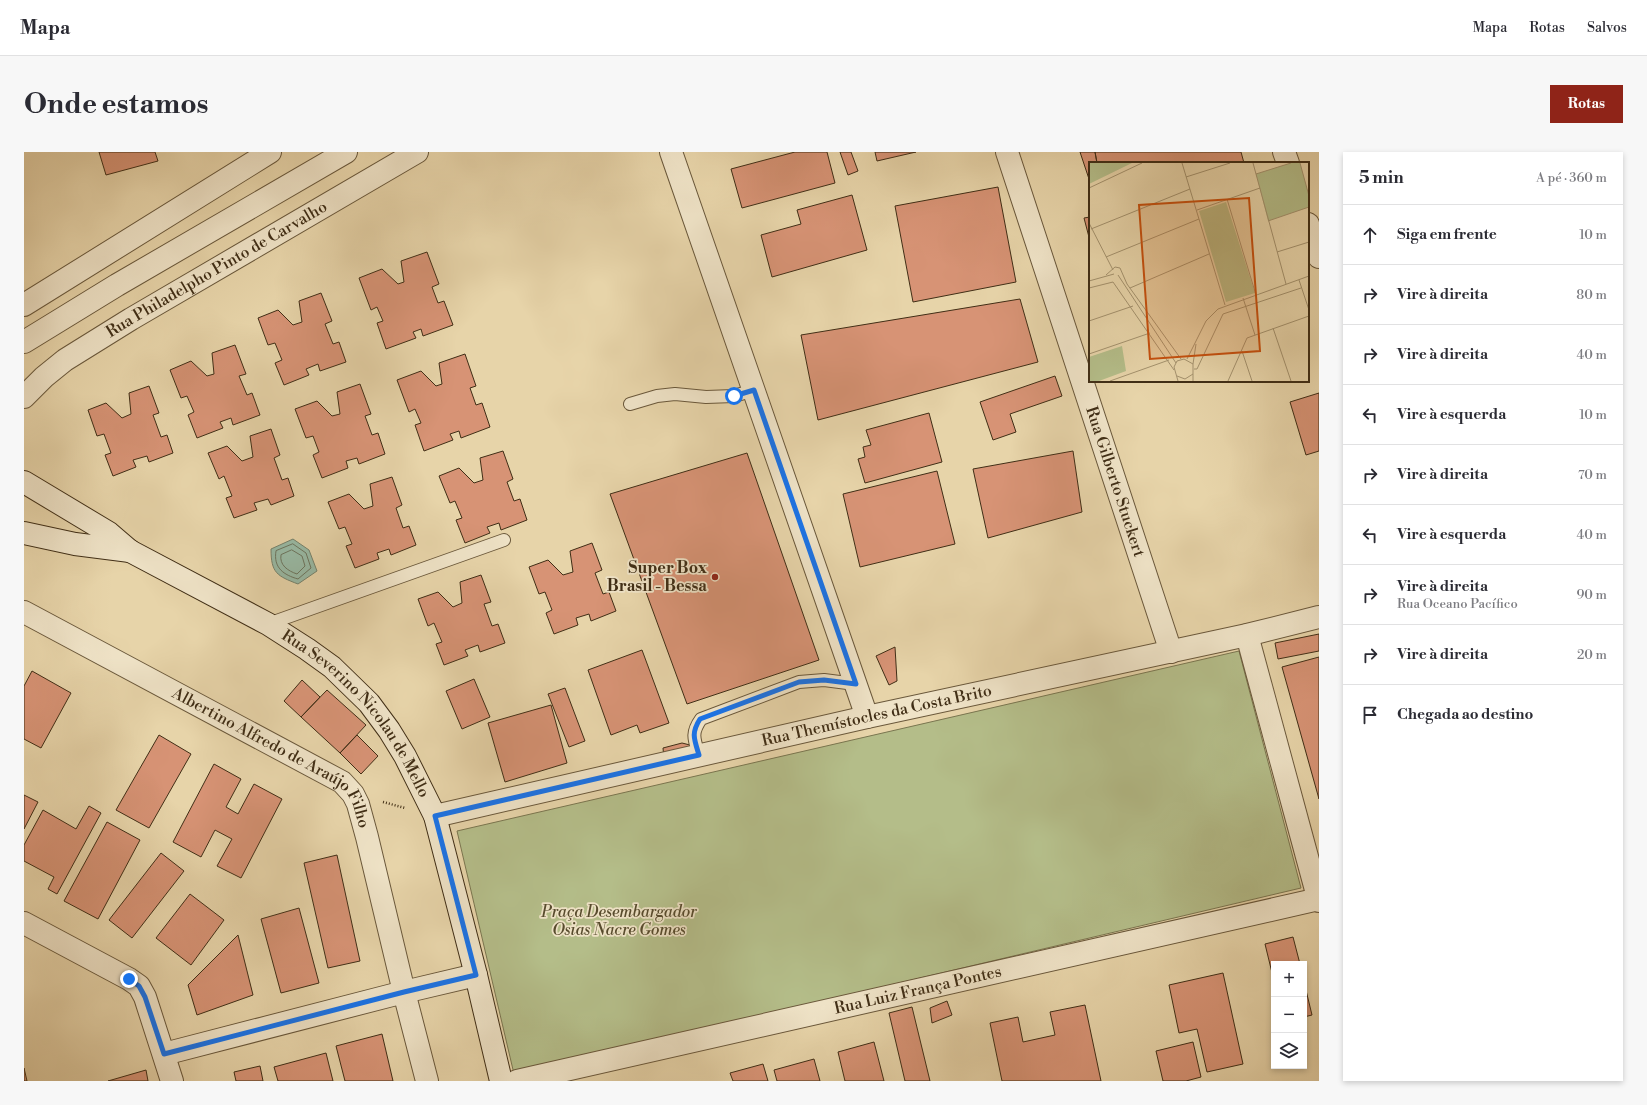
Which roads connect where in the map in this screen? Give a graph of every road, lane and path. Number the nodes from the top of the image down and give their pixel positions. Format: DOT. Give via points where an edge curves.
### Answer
graph roads {
  1 [pos="270,152"];
  2 [pos="346,152"];
  3 [pos="417,152"];
  4 [pos="671,152"];
  5 [pos="1007,152"];
  6 [pos="1284,152"];
  7 [pos="236,162"];
  8 [pos="1288,162"];
  9 [pos="1309,227"];
  10 [pos="1319,257"];
  11 [pos="24,305"];
  12 [pos="24,342"];
  13 [pos="754,390"];
  14 [pos="24,397"];
  15 [pos="630,404"];
  16 [pos="24,482"];
  17 [pos="24,533"];
  18 [pos="504,540"];
  19 [pos="130,551"];
  20 [pos="24,612"];
  21 [pos="1319,617"];
  22 [pos="268,624"];
  23 [pos="1247,635"];
  24 [pos="1171,652"];
  25 [pos="856,684"];
  26 [pos="867,717"];
  27 [pos="699,755"];
  28 [pos="353,794"];
  29 [pos="435,816"];
  30 [pos="1319,900"];
  31 [pos="29,929"];
  32 [pos="476,975"];
  33 [pos="404,992"];
  34 [pos="164,1054"];
  35 [pos="172,1081"];
  36 [pos="427,1081"];
  37 [pos="501,1081"];
  38 [pos="517,1081"];
  1 -- 7 [label="street"];
  2 -- 12 [label="street"];
  3 -- 14 [label="street, Rua Philadelpho Pinto de Carvalho" via="131,319 44,376"];
  4 -- 13 [label="street"];
  5 -- 24 [label="street, Rua Gilberto Stuckert"];
  6 -- 8 [label="street"];
  7 -- 11 [label="street"];
  9 -- 10 [label="street"];
  13 -- 15 [label="lane" via="734,396 657,396"];
  13 -- 25 [label="street"];
  16 -- 19 [label="street, Rua Severino Nicolau de Mello" via="110,534"];
  17 -- 19 [label="street, Rua Severino Nicolau de Mello" via="75,544"];
  18 -- 22 [label="lane"];
  19 -- 22 [label="street, Rua Severino Nicolau de Mello"];
  20 -- 28 [label="street, Albertino Alfredo de Araújo Filho" via="342,782"];
  21 -- 23 [label="street, Rua Themístocles da Costa Brito"];
  22 -- 29 [label="street, Rua Severino Nicolau de Mello" via="332,667 369,703 405,756"];
  23 -- 24 [label="street, Rua Themístocles da Costa Brito"];
  23 -- 30 [label="street"];
  24 -- 26 [label="street, Rua Themístocles da Costa Brito"];
  25 -- 26 [label="street"];
  25 -- 27 [label="lane" via="824,680 799,682 700,719 694,728 694,739"];
  26 -- 27 [label="street, Rua Themístocles da Costa Brito"];
  27 -- 29 [label="street, Rua Themístocles da Costa Brito"];
  28 -- 29 [label="path"];
  28 -- 33 [label="street, Albertino Alfredo de Araújo Filho" via="367,837"];
  29 -- 32 [label="street, Rua Severino Nicolau de Mello"];
  30 -- 38 [label="street, Rua Luiz França Pontes"];
  31 -- 34 [label="street" via="139,986"];
  32 -- 33 [label="street"];
  32 -- 37 [label="street, Rua Severino Nicolau de Mello"];
  33 -- 34 [label="street"];
  33 -- 36 [label="street, Albertino Alfredo de Araújo Filho"];
  34 -- 35 [label="street"];
}
